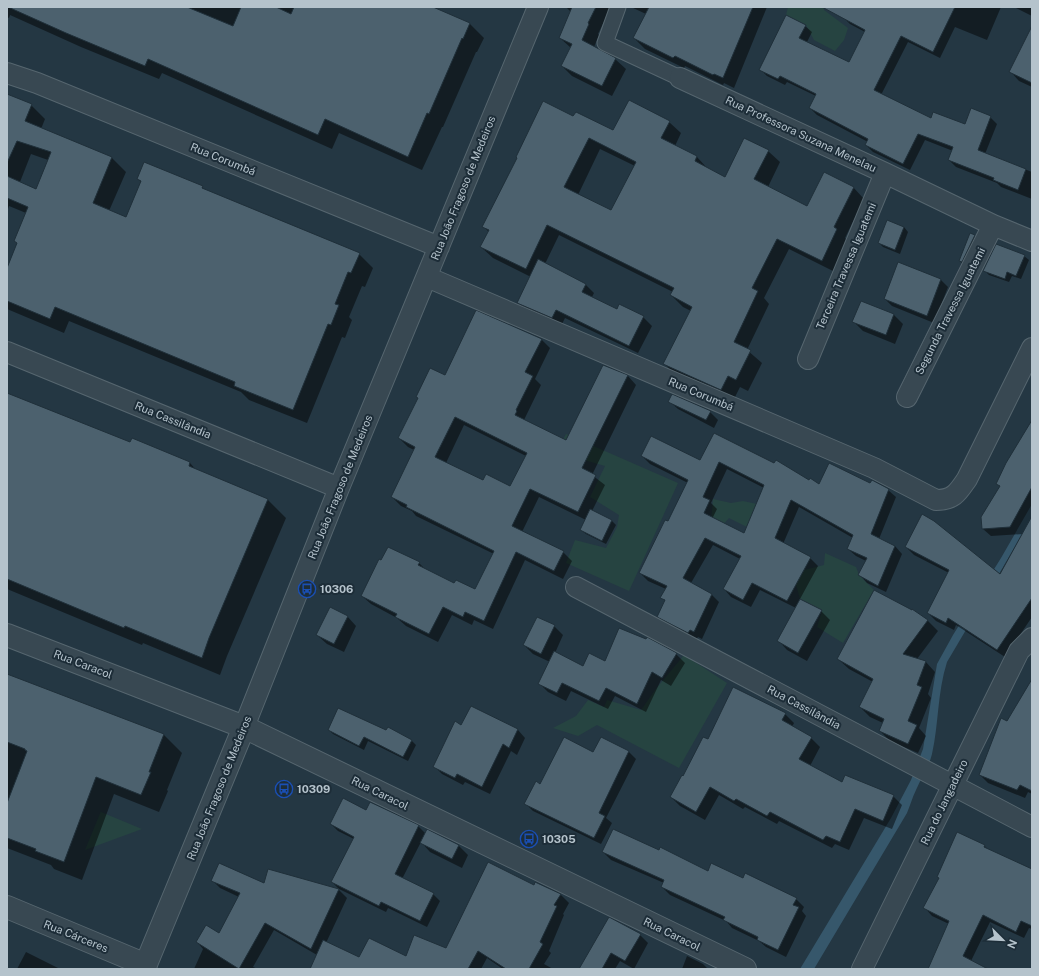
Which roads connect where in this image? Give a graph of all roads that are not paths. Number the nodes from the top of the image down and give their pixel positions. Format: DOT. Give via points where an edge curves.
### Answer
graph roads {
  1 [pos="618,7"];
  2 [pos="532,9"];
  3 [pos="7,73"];
  4 [pos="680,78"];
  5 [pos="885,173"];
  6 [pos="993,225"];
  7 [pos="1032,241"];
  8 [pos="439,248"];
  9 [pos="426,277"];
  10 [pos="1032,348"];
  11 [pos="7,352"];
  12 [pos="808,359"];
  13 [pos="907,397"];
  14 [pos="339,488"];
  15 [pos="576,587"];
  16 [pos="7,635"];
  17 [pos="1032,638"];
  18 [pos="244,727"];
  19 [pos="946,781"];
  20 [pos="1032,827"];
  21 [pos="7,908"];
  22 [pos="145,967"];
  23 [pos="745,969"];
  24 [pos="862,969"];
  1 -- 4 [label="street, Rua Professora Suzana Menelau" via="605,43"];
  2 -- 8 [label="street, Rua João Fragoso de Medeiros"];
  3 -- 8 [label="street, Rua Corumbá"];
  4 -- 5 [label="street, Rua Professora Suzana Menelau"];
  5 -- 6 [label="street, Rua Professora Suzana Menelau"];
  5 -- 12 [label="street, Terceira Travessa Iguatemi"];
  6 -- 7 [label="street, Rua Professora Suzana Menelau"];
  6 -- 13 [label="street, Segunda Travessa Iguatemi"];
  8 -- 9 [label="street, Rua João Fragoso de Medeiros"];
  9 -- 10 [label="street, Rua Corumbá" via="874,468 936,500 946,500 956,494 967,479"];
  9 -- 14 [label="street, Rua João Fragoso de Medeiros"];
  11 -- 14 [label="street, Rua Cassilândia"];
  14 -- 18 [label="street, Rua João Fragoso de Medeiros"];
  15 -- 19 [label="street, Rua Cassilândia"];
  16 -- 18 [label="street, Rua Caracol"];
  17 -- 19 [label="street, Rua do Jangadeiro" via="1019,651"];
  18 -- 22 [label="street, Rua João Fragoso de Medeiros"];
  18 -- 23 [label="street, Rua Caracol"];
  19 -- 20 [label="street, Rua Cassilândia"];
  19 -- 24 [label="street, Rua do Jangadeiro"];
  21 -- 22 [label="street, Rua Cárceres"];
}
